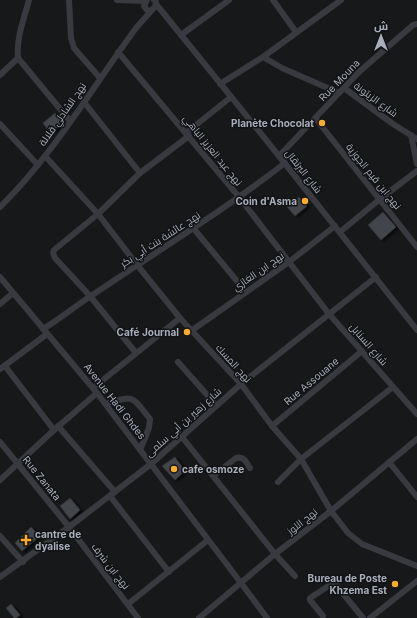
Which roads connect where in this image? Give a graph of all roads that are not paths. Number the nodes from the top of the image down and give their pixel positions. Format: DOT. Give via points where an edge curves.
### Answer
graph roads {
  1 [pos="29,0"];
  2 [pos="69,0"];
  3 [pos="120,0"];
  4 [pos="229,0"];
  5 [pos="273,0"];
  6 [pos="338,1"];
  7 [pos="150,4"];
  8 [pos="417,24"];
  9 [pos="296,32"];
  10 [pos="181,35"];
  11 [pos="118,52"];
  12 [pos="262,57"];
  13 [pos="18,58"];
  14 [pos="0,75"];
  15 [pos="100,78"];
  16 [pos="220,84"];
  17 [pos="342,90"];
  18 [pos="231,97"];
  19 [pos="84,102"];
  20 [pos="316,119"];
  21 [pos="70,121"];
  22 [pos="0,124"];
  23 [pos="5,131"];
  24 [pos="188,134"];
  25 [pos="411,135"];
  26 [pos="0,136"];
  27 [pos="417,139"];
  28 [pos="45,156"];
  29 [pos="280,156"];
  30 [pos="285,163"];
  31 [pos="417,164"];
  32 [pos="38,165"];
  33 [pos="417,171"];
  34 [pos="140,173"];
  35 [pos="239,198"];
  36 [pos="380,199"];
  37 [pos="0,207"];
  38 [pos="98,214"];
  39 [pos="335,226"];
  40 [pos="194,229"];
  41 [pos="340,232"];
  42 [pos="417,246"];
  43 [pos="289,262"];
  44 [pos="138,266"];
  45 [pos="0,277"];
  46 [pos="376,277"];
  47 [pos="246,292"];
  48 [pos="13,293"];
  49 [pos="90,296"];
  50 [pos="0,304"];
  51 [pos="329,314"];
  52 [pos="180,318"];
  53 [pos="417,330"];
  54 [pos="45,331"];
  55 [pos="192,331"];
  56 [pos="362,352"];
  57 [pos="136,353"];
  58 [pos="178,362"];
  59 [pos="3,368"];
  60 [pos="240,384"];
  61 [pos="393,387"];
  62 [pos="95,391"];
  63 [pos="106,404"];
  64 [pos="216,405"];
  65 [pos="417,414"];
  66 [pos="272,426"];
  67 [pos="56,428"];
  68 [pos="182,437"];
  69 [pos="417,439"];
  70 [pos="0,442"];
  71 [pos="140,450"];
  72 [pos="301,459"];
  73 [pos="390,462"];
  74 [pos="17,463"];
  75 [pos="151,464"];
  76 [pos="250,468"];
  77 [pos="213,476"];
  78 [pos="0,480"];
  79 [pos="278,482"];
  80 [pos="112,494"];
  81 [pos="417,496"];
  82 [pos="331,511"];
  83 [pos="69,527"];
  84 [pos="0,536"];
  85 [pos="208,540"];
  86 [pos="275,554"];
  87 [pos="23,562"];
  88 [pos="417,566"];
  89 [pos="168,572"];
  90 [pos="294,576"];
  91 [pos="0,577"];
  92 [pos="417,581"];
  93 [pos="242,583"];
  94 [pos="128,604"];
  95 [pos="323,616"];
  96 [pos="138,618"];
  97 [pos="199,618"];
  98 [pos="267,618"];
  99 [pos="363,618"];
  100 [pos="370,618"];
  1 -- 13 [label="street" via="17,49"];
  2 -- 15 [label="street" via="74,48"];
  3 -- 7 [label="street"];
  4 -- 10 [label="street"];
  5 -- 9 [label="street"];
  6 -- 9 [label="street"];
  7 -- 10 [label="street, شارع البرتقال"];
  7 -- 11 [label="street, نهج الشادلي قلالة"];
  8 -- 17 [label="street, Rue Mouna"];
  9 -- 12 [label="street"];
  10 -- 16 [label="street, شارع البرتقال"];
  11 -- 15 [label="street, نهج الشادلي قلالة"];
  11 -- 24 [label="street, نهج عبد العزيز الباهي"];
  12 -- 16 [label="street"];
  12 -- 17 [label="street, شارع الزيتونة" via="282,68"];
  13 -- 14 [label="street"];
  13 -- 21 [label="street"];
  15 -- 19 [label="street, نهج الشادلي قلالة"];
  16 -- 18 [label="street, شارع البرتقال"];
  17 -- 20 [label="street, Rue Mouna"];
  17 -- 25 [label="street, شارع الزيتونة"];
  18 -- 24 [label="street"];
  18 -- 29 [label="street, شارع البرتقال"];
  19 -- 21 [label="street, نهج الشادلي قلالة"];
  19 -- 34 [label="street"];
  20 -- 29 [label="street, Rue Mouna"];
  20 -- 36 [label="street, نهج ابن قيم الجوزية"];
  21 -- 28 [label="street, نهج الشادلي قلالة"];
  22 -- 23 [label="street"];
  23 -- 26 [label="street"];
  23 -- 32 [label="street"];
  24 -- 34 [label="street"];
  24 -- 35 [label="street, نهج عبد العزيز الباهي"];
  25 -- 27 [label="street, شارع الزيتونة"];
  25 -- 31 [label="street"];
  28 -- 32 [label="street, نهج الشادلي قلالة"];
  28 -- 38 [label="street, نهج المسك"];
  29 -- 30 [label="street, شارع البرتقال"];
  30 -- 35 [label="street, نهج عائشة بنت أبي بكر"];
  30 -- 39 [label="street, شارع البرتقال"];
  32 -- 37 [label="street, نهج الشادلي قلالة"];
  33 -- 36 [label="street"];
  34 -- 38 [label="street"];
  35 -- 40 [label="street, نهج عائشة بنت أبي بكر"];
  35 -- 43 [label="street, نهج عبد العزيز الباهي"];
  36 -- 41 [label="street"];
  36 -- 42 [label="street, نهج ابن قيم الجوزية"];
  38 -- 44 [label="street, نهج المسك"];
  38 -- 49 [label="street" via="53,253"];
  39 -- 41 [label="street, شارع البرتقال"];
  39 -- 43 [label="street, نهج ابن الغازي"];
  40 -- 44 [label="street, نهج عائشة بنت أبي بكر"];
  40 -- 47 [label="street"];
  41 -- 46 [label="street, شارع البرتقال"];
  43 -- 47 [label="street, نهج ابن الغازي"];
  43 -- 51 [label="street, نهج عبد العزيز الباهي"];
  44 -- 49 [label="street, نهج عائشة بنت أبي بكر"];
  44 -- 52 [label="street, نهج المسك"];
  45 -- 48 [label="street, Avenue Hadi Ghdes"];
  46 -- 51 [label="street, شارع زهير بن أبي سلمى"];
  46 -- 53 [label="street, شارع البرتقال"];
  47 -- 55 [label="street, نهج ابن الغازي"];
  48 -- 50 [label="street"];
  48 -- 54 [label="street, Avenue Hadi Ghdes"];
  49 -- 54 [label="street, نهج عائشة بنت أبي بكر"];
  49 -- 57 [label="street"];
  51 -- 56 [label="street, شارع السنابل"];
  51 -- 60 [label="street, شارع زهير بن أبي سلمى"];
  52 -- 55 [label="street, نهج المسك"];
  52 -- 57 [label="street"];
  54 -- 59 [label="street, نهج عائشة بنت أبي بكر"];
  54 -- 62 [label="street, Avenue Hadi Ghdes"];
  55 -- 60 [label="street, نهج المسك"];
  56 -- 61 [label="street, شارع السنابل"];
  56 -- 66 [label="street, Rue Assouane"];
  57 -- 62 [label="street"];
  58 -- 64 [label="street"];
  59 -- 67 [label="street"];
  60 -- 64 [label="street, شارع زهير بن أبي سلمى"];
  60 -- 66 [label="street, نهج المسك"];
  61 -- 65 [label="street, شارع السنابل"];
  61 -- 72 [label="street"];
  62 -- 63 [label="street, Avenue Hadi Ghdes"];
  62 -- 67 [label="street"];
  63 -- 71 [label="street, Avenue Hadi Ghdes"];
  63 -- 71 [label="street" via="129,398 135,400 150,419"];
  64 -- 68 [label="street, شارع زهير بن أبي سلمى"];
  66 -- 72 [label="street, نهج المسك"];
  67 -- 74 [label="street"];
  67 -- 80 [label="street"];
  68 -- 75 [label="street, شارع زهير بن أبي سلمى"];
  68 -- 77 [label="street"];
  69 -- 73 [label="street, نهج اللوز"];
  70 -- 74 [label="street, Rue Zanata"];
  71 -- 75 [label="street, Avenue Hadi Ghdes"];
  72 -- 79 [label="street"];
  72 -- 82 [label="street, نهج المسك"];
  73 -- 81 [label="street"];
  73 -- 82 [label="street, نهج اللوز"];
  74 -- 78 [label="street"];
  74 -- 83 [label="street, Rue Zanata"];
  75 -- 80 [label="street, شارع زهير بن أبي سلمى"];
  75 -- 85 [label="street, Avenue Hadi Ghdes"];
  76 -- 77 [label="street" via="240,457"];
  77 -- 86 [label="street"];
  80 -- 83 [label="street, شارع زهير بن أبي سلمى"];
  80 -- 89 [label="street"];
  82 -- 86 [label="street, نهج اللوز"];
  82 -- 88 [label="street, نهج المسك" via="348,533 362,544"];
  83 -- 87 [label="street, شارع زهير بن أبي سلمى"];
  83 -- 94 [label="street, نهج ابن شرف"];
  84 -- 87 [label="street"];
  85 -- 89 [label="street"];
  85 -- 93 [label="street, Avenue Hadi Ghdes"];
  86 -- 90 [label="street"];
  86 -- 93 [label="street, نهج اللوز"];
  87 -- 91 [label="street, شارع زهير بن أبي سلمى"];
  89 -- 94 [label="street"];
  92 -- 100 [label="street"];
  93 -- 97 [label="street, نهج اللوز"];
  93 -- 98 [label="street, Avenue Hadi Ghdes"];
  94 -- 96 [label="street, نهج ابن شرف"];
  95 -- 99 [label="street" via="310,598 332,583"];
}
